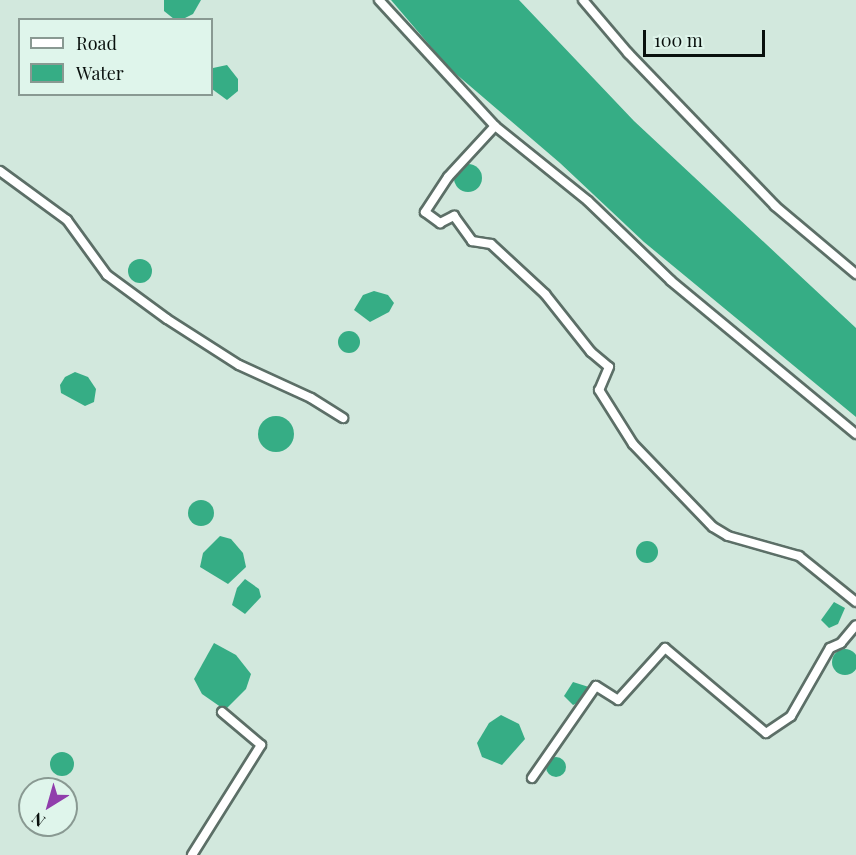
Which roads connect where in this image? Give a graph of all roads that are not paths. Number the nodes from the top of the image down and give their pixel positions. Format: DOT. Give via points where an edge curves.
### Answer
graph roads {
  1 [pos="379,0"];
  2 [pos="583,0"];
  3 [pos="495,126"];
  4 [pos="0,171"];
  5 [pos="856,274"];
  6 [pos="343,418"];
  7 [pos="856,434"];
  8 [pos="856,602"];
  9 [pos="856,625"];
  10 [pos="222,712"];
  11 [pos="532,778"];
  12 [pos="192,855"];
  1 -- 3 [label="street"];
  2 -- 5 [label="street" via="628,53 775,206"];
  3 -- 7 [label="street" via="588,201 671,281"];
  3 -- 8 [label="street" via="448,177 425,212 440,223 454,216 472,241 491,244 546,294 591,352 609,367 599,390 633,444 713,527 728,536 799,556"];
  4 -- 6 [label="street" via="67,220 107,275 167,319 239,365 311,398"];
  9 -- 11 [label="street" via="842,643 830,648 791,716 766,733 665,648 618,700 596,686"];
  10 -- 12 [label="street" via="261,745"];
}
